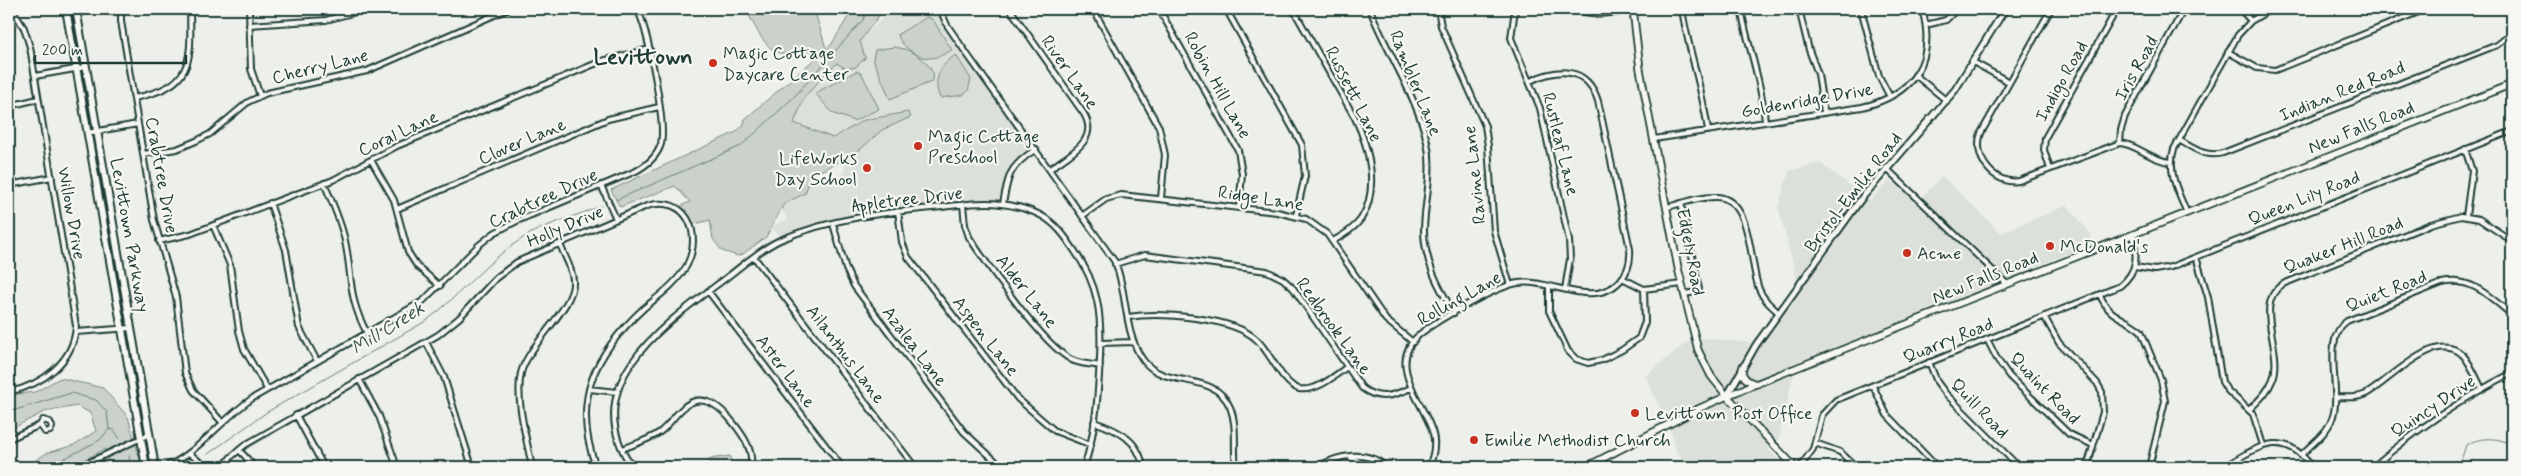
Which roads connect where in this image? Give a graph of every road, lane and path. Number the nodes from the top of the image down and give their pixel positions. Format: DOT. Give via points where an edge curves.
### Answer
graph roads {
  1 [pos="12,9"];
  2 [pos="66,9"];
  3 [pos="76,9"];
  4 [pos="121,9"];
  5 [pos="190,9"];
  6 [pos="248,9"];
  7 [pos="367,9"];
  8 [pos="508,9"];
  9 [pos="638,9"];
  10 [pos="940,9"];
  11 [pos="1010,9"];
  12 [pos="1093,9"];
  13 [pos="1159,9"];
  14 [pos="1226,9"];
  15 [pos="1292,9"];
  16 [pos="1370,9"];
  17 [pos="1438,9"];
  18 [pos="1515,9"];
  19 [pos="1566,9"];
  20 [pos="1682,9"];
  21 [pos="1741,9"];
  22 [pos="1799,9"];
  23 [pos="1861,9"];
  24 [pos="1922,9"];
  25 [pos="1957,9"];
  26 [pos="2004,9"];
  27 [pos="2051,9"];
  28 [pos="2117,9"];
  29 [pos="2184,9"];
  30 [pos="2240,9"];
  31 [pos="2271,9"];
  32 [pos="2426,9"];
  33 [pos="1574,10"];
  34 [pos="1633,10"];
  35 [pos="2251,21"];
  36 [pos="249,25"];
  37 [pos="1926,25"];
  38 [pos="2512,33"];
  39 [pos="650,49"];
  40 [pos="2228,52"];
  41 [pos="1974,62"];
  42 [pos="86,67"];
  43 [pos="76,69"];
  44 [pos="1916,75"];
  45 [pos="34,76"];
  46 [pos="1530,81"];
  47 [pos="2009,82"];
  48 [pos="2512,84"];
  49 [pos="260,96"];
  50 [pos="1890,97"];
  51 [pos="134,98"];
  52 [pos="38,99"];
  53 [pos="1947,100"];
  54 [pos="9,106"];
  55 [pos="659,107"];
  56 [pos="1824,113"];
  57 [pos="1765,122"];
  58 [pos="138,124"];
  59 [pos="2512,130"];
  60 [pos="96,131"];
  61 [pos="1708,131"];
  62 [pos="87,133"];
  63 [pos="1654,139"];
  64 [pos="2178,140"];
  65 [pos="2120,143"];
  66 [pos="1036,149"];
  67 [pos="2465,149"];
  68 [pos="143,154"];
  69 [pos="371,160"];
  70 [pos="2171,162"];
  71 [pos="1050,168"];
  72 [pos="1886,168"];
  73 [pos="2050,169"];
  74 [pos="52,177"];
  75 [pos="324,183"];
  76 [pos="9,185"];
  77 [pos="601,186"];
  78 [pos="1161,198"];
  79 [pos="270,203"];
  80 [pos="1681,203"];
  81 [pos="1003,204"];
  82 [pos="963,205"];
  83 [pos="1668,207"];
  84 [pos="1239,208"];
  85 [pos="397,209"];
  86 [pos="898,212"];
  87 [pos="2187,213"];
  88 [pos="1082,216"];
  89 [pos="1296,216"];
  90 [pos="2466,216"];
  91 [pos="616,219"];
  92 [pos="212,224"];
  93 [pos="833,224"];
  94 [pos="2132,235"];
  95 [pos="1333,241"];
  96 [pos="2512,241"];
  97 [pos="159,242"];
  98 [pos="560,244"];
  99 [pos="754,257"];
  100 [pos="2196,257"];
  101 [pos="1116,264"];
  102 [pos="2135,267"];
  103 [pos="1622,278"];
  104 [pos="1510,284"];
  105 [pos="1682,284"];
  106 [pos="2007,285"];
  107 [pos="440,286"];
  108 [pos="1549,286"];
  109 [pos="9,289"];
  110 [pos="1565,289"];
  111 [pos="1644,289"];
  112 [pos="708,291"];
  113 [pos="1684,294"];
  114 [pos="2100,295"];
  115 [pos="1454,313"];
  116 [pos="1779,313"];
  117 [pos="9,314"];
  118 [pos="2512,315"];
  119 [pos="2044,316"];
  120 [pos="1128,317"];
  121 [pos="131,328"];
  122 [pos="121,329"];
  123 [pos="76,332"];
  124 [pos="367,333"];
  125 [pos="1987,339"];
  126 [pos="426,342"];
  127 [pos="1101,342"];
  128 [pos="1134,342"];
  129 [pos="1413,342"];
  130 [pos="317,361"];
  131 [pos="1929,362"];
  132 [pos="1100,366"];
  133 [pos="1743,366"];
  134 [pos="1347,367"];
  135 [pos="2512,373"];
  136 [pos="359,379"];
  137 [pos="1757,384"];
  138 [pos="1873,386"];
  139 [pos="1411,388"];
  140 [pos="267,389"];
  141 [pos="589,389"];
  142 [pos="2482,389"];
  143 [pos="9,392"];
  144 [pos="617,392"];
  145 [pos="1727,396"];
  146 [pos="2335,398"];
  147 [pos="2249,410"];
  148 [pos="296,415"];
  149 [pos="222,422"];
  150 [pos="1094,422"];
  151 [pos="40,425"];
  152 [pos="150,434"];
  153 [pos="140,438"];
  154 [pos="9,439"];
  155 [pos="1815,443"];
  156 [pos="1091,445"];
  157 [pos="2094,445"];
  158 [pos="2264,445"];
  159 [pos="622,449"];
  160 [pos="238,450"];
  161 [pos="189,453"];
  162 [pos="2302,454"];
  163 [pos="1343,457"];
  164 [pos="90,461"];
  165 [pos="1597,465"];
  166 [pos="79,467"];
  167 [pos="94,467"];
  168 [pos="146,467"];
  169 [pos="156,467"];
  170 [pos="164,467"];
  171 [pos="206,467"];
  172 [pos="223,467"];
  173 [pos="255,467"];
  174 [pos="324,467"];
  175 [pos="397,467"];
  176 [pos="472,467"];
  177 [pos="532,467"];
  178 [pos="596,467"];
  179 [pos="632,467"];
  180 [pos="751,467"];
  181 [pos="842,467"];
  182 [pos="915,467"];
  183 [pos="1002,467"];
  184 [pos="1084,467"];
  185 [pos="1143,467"];
  186 [pos="1236,467"];
  187 [pos="1318,467"];
  188 [pos="1372,467"];
  189 [pos="1386,467"];
  190 [pos="1428,467"];
  191 [pos="1586,467"];
  192 [pos="1795,467"];
  193 [pos="1800,467"];
  194 [pos="1856,467"];
  195 [pos="1937,467"];
  196 [pos="2019,467"];
  197 [pos="2087,467"];
  198 [pos="2149,467"];
  199 [pos="2224,467"];
  200 [pos="2312,467"];
  201 [pos="2373,467"];
  1 -- 45 [label="street, Willow Drive" via="28,39"];
  2 -- 43 [label="main road, Levittown Parkway"];
  3 -- 42 [label="main road, Levittown Parkway"];
  4 -- 51 [label="street, Crabtree Drive"];
  5 -- 51 [label="street" via="191,49 183,74 165,89"];
  6 -- 36 [label="street"];
  7 -- 36 [label="street" via="326,20"];
  8 -- 49 [label="street, Cherry Lane" via="367,71"];
  9 -- 39 [label="street, Crabtree Drive"];
  10 -- 66 [label="street" via="957,40"];
  11 -- 71 [label="street, River Lane" via="1089,124 1083,143"];
  12 -- 78 [label="street" via="1159,127 1165,155"];
  13 -- 84 [label="street, Robin Hill Lane" via="1238,150 1242,174"];
  14 -- 89 [label="street" via="1302,145 1304,176"];
  15 -- 95 [label="street, Russett Lane" via="1355,118 1370,158 1371,176 1365,210 1358,222"];
  16 -- 115 [label="street, Rambler Lane" via="1427,140 1430,171 1424,220 1425,247 1436,281"];
  17 -- 104 [label="street, Ravine Lane" via="1441,26 1485,126 1494,232"];
  18 -- 46 [label="street, Rustleaf Lane" via="1511,38"];
  19 -- 33 [label="street"];
  20 -- 61 [label="street" via="1705,104"];
  21 -- 57 [label="street" via="1761,86"];
  22 -- 56 [label="street" via="1818,74"];
  23 -- 50 [label="street" via="1879,76"];
  24 -- 37 [label="street, Goldenridge Drive"];
  25 -- 37 [label="street" via="1946,20"];
  26 -- 41 [label="street, Bristol-Emilie Road"];
  27 -- 47 [label="street"];
  28 -- 73 [label="street, Indigo Road" via="2045,138 2044,150"];
  29 -- 65 [label="street, Iris Road" via="2125,116"];
  30 -- 35 [label="street"];
  31 -- 35 [label="street"];
  32 -- 40 [label="street" via="2275,70 2257,68"];
  33 -- 34 [label="street" via="1598,14"];
  34 -- 63 [label="main road, Edgely Road" via="1640,69"];
  35 -- 40 [label="street"];
  36 -- 49 [label="street" via="252,76"];
  37 -- 44 [label="street, Goldenridge Drive" via="1926,53"];
  38 -- 64 [label="street, Indian Red Road" via="2497,45 2223,153 2209,154"];
  39 -- 55 [label="street, Crabtree Drive"];
  39 -- 69 [label="street, Coral Lane" via="602,61"];
  40 -- 64 [label="street"];
  41 -- 47 [label="street"];
  41 -- 53 [label="street, Bristol-Emilie Road"];
  42 -- 43 [label="street"];
  42 -- 60 [label="main road, Levittown Parkway"];
  43 -- 45 [label="street"];
  43 -- 62 [label="main road, Levittown Parkway"];
  44 -- 50 [label="street, Goldenridge Drive"];
  44 -- 53 [label="street"];
  45 -- 52 [label="street, Willow Drive"];
  46 -- 103 [label="street" via="1552,72 1571,74 1585,80 1596,94 1630,249 1628,267"];
  46 -- 110 [label="street, Rustleaf Lane" via="1546,130 1569,240 1570,259"];
  47 -- 73 [label="street" via="1979,138 1982,161 1996,176 2008,181 2019,181"];
  48 -- 87 [label="main road, New Falls Road"];
  49 -- 68 [label="street, Cherry Lane" via="196,141 177,149"];
  50 -- 56 [label="street, Goldenridge Drive" via="1862,107"];
  51 -- 58 [label="street, Crabtree Drive"];
  52 -- 54 [label="street"];
  52 -- 74 [label="street, Willow Drive"];
  53 -- 72 [label="street, Bristol-Emilie Road"];
  55 -- 77 [label="street, Crabtree Drive" via="662,140 654,158 636,171"];
  55 -- 85 [label="street, Clover Lane" via="608,119"];
  56 -- 57 [label="street, Goldenridge Drive"];
  57 -- 61 [label="street, Goldenridge Drive"];
  58 -- 60 [label="street"];
  58 -- 68 [label="street, Crabtree Drive"];
  59 -- 67 [label="street, Queen Lily Road"];
  60 -- 62 [label="street"];
  60 -- 121 [label="main road, Levittown Parkway"];
  61 -- 63 [label="street, Goldenridge Drive"];
  62 -- 122 [label="main road, Levittown Parkway"];
  63 -- 83 [label="main road, Edgely Road"];
  64 -- 70 [label="street"];
  65 -- 70 [label="street" via="2131,145 2152,158"];
  65 -- 73 [label="street"];
  66 -- 71 [label="street"];
  66 -- 81 [label="street" via="1013,167"];
  67 -- 90 [label="street" via="2472,171"];
  67 -- 100 [label="street, Queen Lily Road"];
  68 -- 97 [label="street, Crabtree Drive"];
  69 -- 75 [label="street, Coral Lane"];
  69 -- 85 [label="street"];
  70 -- 87 [label="street" via="2172,176"];
  71 -- 88 [label="street"];
  72 -- 106 [label="street"];
  72 -- 116 [label="street, Bristol-Emilie Road" via="1860,199"];
  74 -- 76 [label="street"];
  74 -- 123 [label="street, Willow Drive"];
  75 -- 79 [label="street, Coral Lane"];
  75 -- 124 [label="street" via="342,227 352,298"];
  77 -- 91 [label="street"];
  77 -- 107 [label="street, Crabtree Drive" via="494,233"];
  78 -- 84 [label="street, Ridge Lane"];
  78 -- 88 [label="street, Ridge Lane" via="1113,196"];
  79 -- 92 [label="street, Coral Lane"];
  79 -- 130 [label="street" via="286,250 299,326"];
  80 -- 83 [label="street"];
  80 -- 113 [label="street" via="1699,289"];
  80 -- 116 [label="street" via="1716,197 1727,199 1736,206 1743,218 1759,290"];
  81 -- 82 [label="street, Appletree Drive"];
  81 -- 127 [label="street, Appletree Drive" via="1040,216 1066,238 1094,283"];
  82 -- 86 [label="street, Appletree Drive"];
  82 -- 132 [label="street, Alder Lane" via="969,237 1038,328 1069,359"];
  83 -- 105 [label="main road, Edgely Road"];
  84 -- 89 [label="street, Ridge Lane"];
  85 -- 107 [label="street" via="408,252"];
  86 -- 93 [label="street, Appletree Drive"];
  86 -- 156 [label="street, Aspen Lane" via="902,242 908,257 1011,392 1055,431"];
  87 -- 94 [label="main road, New Falls Road"];
  88 -- 101 [label="street"];
  89 -- 95 [label="street, Ridge Lane" via="1320,227"];
  90 -- 96 [label="street" via="2488,223"];
  90 -- 147 [label="street, Quaker Hill Road" via="2431,224 2279,286 2269,309 2275,356 2274,378 2266,393"];
  91 -- 98 [label="street, Holly Drive"];
  91 -- 141 [label="street, Holly Drive" via="656,203 673,205 683,212 690,225 692,251 687,266 678,277 612,340 599,360"];
  92 -- 97 [label="street, Coral Lane"];
  92 -- 140 [label="street" via="230,265 244,349"];
  93 -- 99 [label="street, Appletree Drive" via="780,240"];
  93 -- 183 [label="street, Azalea Lane" via="854,286 964,432"];
  94 -- 102 [label="street"];
  94 -- 106 [label="main road, New Falls Road"];
  95 -- 129 [label="street, Ridge Lane" via="1386,320"];
  97 -- 149 [label="street, Crabtree Drive" via="176,297 185,373 193,390"];
  98 -- 126 [label="street, Holly Drive" via="510,267 459,318"];
  98 -- 177 [label="street" via="572,275 572,290 526,361 520,381"];
  99 -- 112 [label="street, Appletree Drive"];
  99 -- 182 [label="street, Ailanthus Lane"];
  100 -- 102 [label="street, Queen Lily Road" via="2163,269"];
  100 -- 147 [label="street" via="2208,297 2222,382"];
  101 -- 120 [label="street"];
  101 -- 134 [label="street, Redbrook Lane" via="1145,255 1254,268 1274,274 1299,295"];
  102 -- 114 [label="street, Quarry Road" via="2120,286"];
  103 -- 110 [label="street, Rolling Lane" via="1601,292"];
  103 -- 111 [label="street"];
  104 -- 108 [label="street, Rolling Lane" via="1523,282"];
  104 -- 115 [label="street, Rolling Lane"];
  105 -- 111 [label="street"];
  105 -- 113 [label="main road, Edgely Road"];
  106 -- 137 [label="main road, New Falls Road"];
  107 -- 124 [label="street, Crabtree Drive" via="423,301"];
  108 -- 110 [label="street, Rolling Lane"];
  108 -- 111 [label="street" via="1548,306 1552,319 1572,355 1588,363 1609,356 1639,338 1645,322"];
  109 -- 117 [label="street" via="12,305"];
  112 -- 144 [label="street, Appletree Drive" via="636,354 624,372"];
  112 -- 181 [label="street, Aster Lane"];
  113 -- 145 [label="main road, Edgely Road" via="1701,359"];
  114 -- 119 [label="street, Quarry Road"];
  114 -- 198 [label="street" via="2113,315 2141,331 2163,385 2164,410"];
  115 -- 129 [label="street, Rolling Lane" via="1432,325"];
  116 -- 133 [label="street, Bristol-Emilie Road"];
  118 -- 146 [label="street, Quiet Road" via="2476,286 2457,281 2442,282 2347,320 2334,340"];
  119 -- 125 [label="street, Quarry Road"];
  119 -- 157 [label="street" via="2059,343 2090,374 2102,392 2103,412"];
  120 -- 128 [label="street"];
  120 -- 134 [label="street" via="1158,315 1238,326 1259,342 1288,382 1297,388 1312,388"];
  121 -- 122 [label="street"];
  121 -- 152 [label="main road, Levittown Parkway"];
  122 -- 123 [label="street"];
  122 -- 153 [label="main road, Levittown Parkway"];
  123 -- 143 [label="street, Willow Drive" via="70,352 59,366"];
  124 -- 130 [label="street, Crabtree Drive"];
  125 -- 131 [label="street, Quarry Road"];
  125 -- 157 [label="street, Quaint Road" via="2009,376 2069,434"];
  126 -- 136 [label="street, Holly Drive"];
  126 -- 176 [label="street" via="444,377"];
  127 -- 128 [label="street"];
  127 -- 132 [label="street, Appletree Drive"];
  128 -- 186 [label="street" via="1154,372 1204,384 1216,390 1227,402 1233,420"];
  129 -- 139 [label="street, Rolling Lane" via="1406,368"];
  130 -- 140 [label="street, Crabtree Drive"];
  131 -- 138 [label="street, Quarry Road"];
  131 -- 196 [label="street, Quill Road" via="1946,394"];
  132 -- 150 [label="street, Appletree Drive"];
  133 -- 137 [label="main road" via="1745,378"];
  133 -- 145 [label="street, Bristol-Emilie Road"];
  134 -- 139 [label="street, Redbrook Lane" via="1362,388 1373,395 1391,397"];
  135 -- 142 [label="street, Quincy Drive"];
  136 -- 148 [label="street, Holly Drive"];
  136 -- 175 [label="street" via="379,416"];
  137 -- 145 [label="main road, New Falls Road"];
  138 -- 155 [label="street, Quarry Road" via="1828,406 1822,415"];
  138 -- 195 [label="street" via="1887,415"];
  139 -- 190 [label="street, Rolling Lane" via="1434,435 1433,455"];
  140 -- 149 [label="street, Crabtree Drive"];
  141 -- 144 [label="street"];
  141 -- 178 [label="street, Holly Drive" via="586,427"];
  142 -- 146 [label="street" via="2463,355 2441,347 2423,354 2365,394"];
  142 -- 201 [label="street, Quincy Drive"];
  144 -- 159 [label="street, Appletree Drive" via="615,416"];
  145 -- 165 [label="main road, New Falls Road"];
  145 -- 192 [label="main road, Edgely Road"];
  146 -- 162 [label="street, Quiet Road" via="2331,421"];
  147 -- 158 [label="street"];
  148 -- 160 [label="street, Holly Drive"];
  148 -- 174 [label="street"];
  149 -- 161 [label="street, Crabtree Drive"];
  150 -- 156 [label="street, Appletree Drive"];
  150 -- 185 [label="street" via="1126,436 1140,456"];
  151 -- 154 [label="street"];
  152 -- 153 [label="street"];
  152 -- 169 [label="main road, Levittown Parkway"];
  153 -- 164 [label="street"];
  153 -- 168 [label="main road, Levittown Parkway"];
  155 -- 193 [label="street, Quarry Road"];
  155 -- 194 [label="street" via="1833,448"];
  156 -- 184 [label="street, Appletree Drive"];
  157 -- 197 [label="street"];
  158 -- 162 [label="street" via="2282,444"];
  158 -- 199 [label="street"];
  159 -- 179 [label="street, Appletree Drive"];
  159 -- 180 [label="street" via="656,435 686,405 706,401 723,409 743,435 751,452"];
  160 -- 172 [label="street, Holly Drive"];
  160 -- 173 [label="street"];
  161 -- 170 [label="street, Crabtree Drive"];
  161 -- 171 [label="street"];
  162 -- 200 [label="street"];
  163 -- 187 [label="street"];
  163 -- 188 [label="street"];
  163 -- 189 [label="street" via="1367,456"];
  164 -- 166 [label="street"];
  164 -- 167 [label="street"];
  165 -- 191 [label="main road, New Falls Road"];
}
